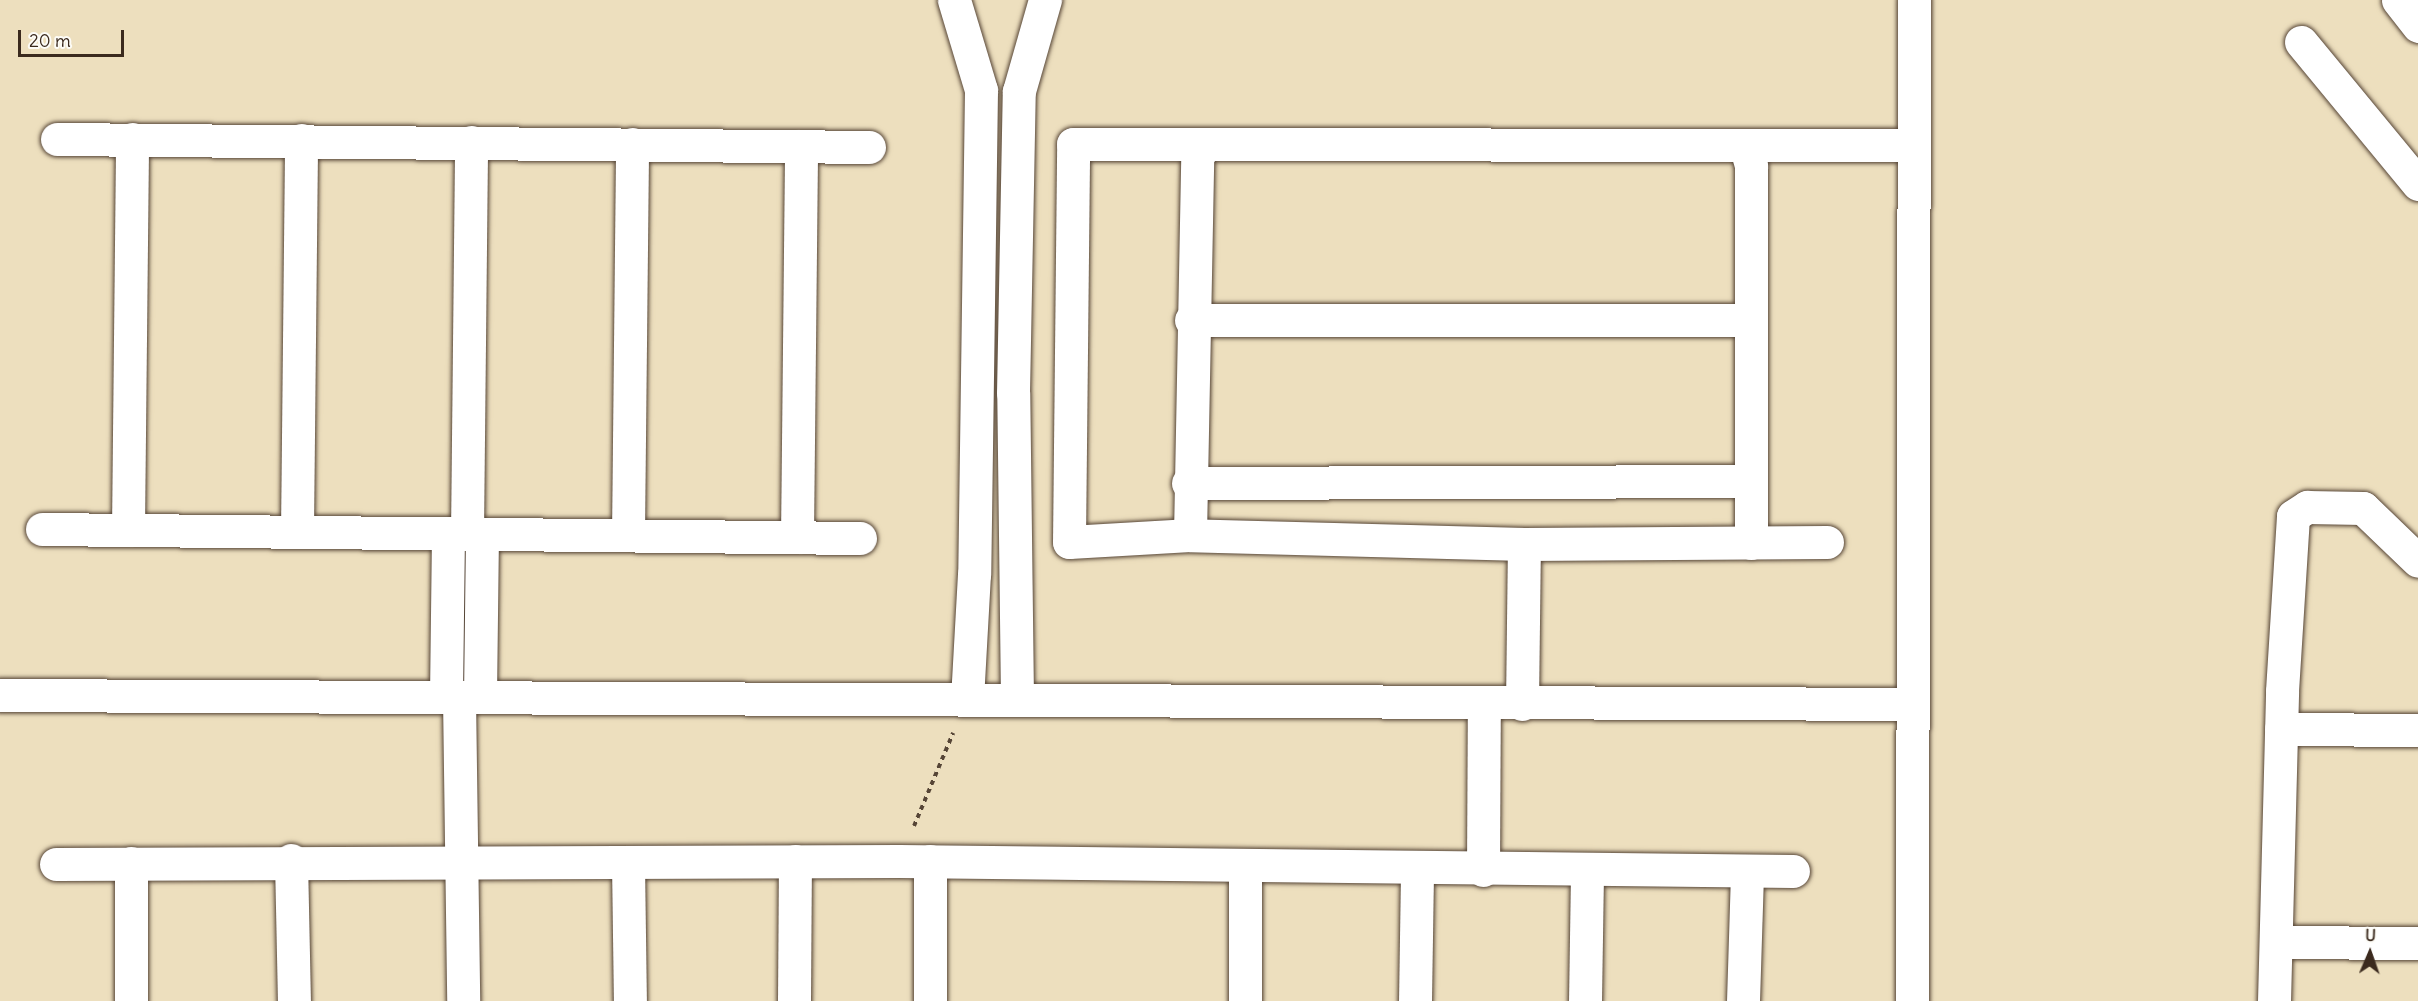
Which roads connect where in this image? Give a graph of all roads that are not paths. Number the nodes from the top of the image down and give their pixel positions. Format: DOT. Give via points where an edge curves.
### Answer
graph roads {
  1 [pos="954,0"];
  2 [pos="1045,0"];
  3 [pos="1914,0"];
  4 [pos="2398,0"];
  5 [pos="2418,26"];
  6 [pos="2301,42"];
  7 [pos="132,138"];
  8 [pos="57,139"];
  9 [pos="301,140"];
  10 [pos="471,142"];
  11 [pos="632,144"];
  12 [pos="1914,145"];
  13 [pos="801,146"];
  14 [pos="869,147"];
  15 [pos="1204,147"];
  16 [pos="1746,148"];
  17 [pos="2418,184"];
  18 [pos="1191,320"];
  19 [pos="1751,320"];
  20 [pos="1751,481"];
  21 [pos="1188,483"];
  22 [pos="42,529"];
  23 [pos="128,530"];
  24 [pos="297,531"];
  25 [pos="466,534"];
  26 [pos="628,535"];
  27 [pos="1190,535"];
  28 [pos="797,537"];
  29 [pos="860,538"];
  30 [pos="1827,542"];
  31 [pos="1751,543"];
  32 [pos="1524,544"];
  33 [pos="2418,561"];
  34 [pos="0,695"];
  35 [pos="462,697"];
  36 [pos="967,699"];
  37 [pos="1017,699"];
  38 [pos="1484,703"];
  39 [pos="1522,704"];
  40 [pos="1912,704"];
  41 [pos="2281,729"];
  42 [pos="2418,730"];
  43 [pos="291,860"];
  44 [pos="461,861"];
  45 [pos="795,861"];
  46 [pos="915,861"];
  47 [pos="131,863"];
  48 [pos="628,863"];
  49 [pos="57,864"];
  50 [pos="1245,865"];
  51 [pos="1417,868"];
  52 [pos="1483,870"];
  53 [pos="1793,871"];
  54 [pos="1587,872"];
  55 [pos="1747,874"];
  56 [pos="2277,942"];
  57 [pos="2418,943"];
  58 [pos="131,1001"];
  59 [pos="294,1001"];
  60 [pos="463,1001"];
  61 [pos="630,1001"];
  62 [pos="794,1001"];
  63 [pos="930,1001"];
  64 [pos="1245,1001"];
  65 [pos="1415,1001"];
  66 [pos="1585,1001"];
  67 [pos="1743,1001"];
  68 [pos="1912,1001"];
  69 [pos="2274,1001"];
  1 -- 36 [label="street" via="981,90 974,574"];
  2 -- 37 [label="street" via="1018,91 1013,393"];
  3 -- 12 [label="street"];
  4 -- 5 [label="street"];
  6 -- 17 [label="street"];
  7 -- 8 [label="street"];
  7 -- 9 [label="street"];
  7 -- 23 [label="street"];
  9 -- 10 [label="street"];
  9 -- 24 [label="street"];
  10 -- 11 [label="street"];
  10 -- 25 [label="street"];
  11 -- 13 [label="street"];
  11 -- 26 [label="street"];
  12 -- 16 [label="street"];
  12 -- 40 [label="street"];
  13 -- 14 [label="street"];
  13 -- 28 [label="street"];
  15 -- 16 [label="street"];
  15 -- 18 [label="street" via="1197,154"];
  15 -- 27 [label="street" via="1072,144 1069,542"];
  16 -- 19 [label="street" via="1751,166"];
  18 -- 19 [label="street"];
  18 -- 21 [label="street"];
  19 -- 20 [label="street"];
  20 -- 21 [label="street"];
  20 -- 31 [label="street"];
  21 -- 27 [label="street"];
  22 -- 23 [label="street"];
  23 -- 24 [label="street"];
  24 -- 25 [label="street"];
  25 -- 26 [label="street"];
  25 -- 35 [label="street"];
  26 -- 28 [label="street"];
  27 -- 32 [label="street"];
  28 -- 29 [label="street"];
  30 -- 31 [label="street"];
  31 -- 32 [label="street"];
  32 -- 39 [label="street"];
  33 -- 41 [label="street" via="2363,508 2296,511"];
  34 -- 35 [label="street"];
  35 -- 36 [label="street"];
  35 -- 44 [label="street"];
  36 -- 37 [label="street"];
  37 -- 38 [label="street"];
  38 -- 39 [label="street"];
  38 -- 52 [label="street"];
  39 -- 40 [label="street"];
  40 -- 68 [label="street"];
  41 -- 42 [label="street"];
  41 -- 56 [label="street"];
  43 -- 44 [label="street"];
  43 -- 47 [label="street"];
  43 -- 59 [label="street"];
  44 -- 48 [label="street"];
  44 -- 60 [label="street"];
  45 -- 46 [label="street"];
  45 -- 48 [label="street"];
  45 -- 62 [label="street"];
  46 -- 50 [label="street"];
  46 -- 63 [label="street"];
  47 -- 49 [label="street"];
  47 -- 58 [label="street"];
  48 -- 61 [label="street"];
  50 -- 51 [label="street"];
  50 -- 64 [label="street"];
  51 -- 52 [label="street"];
  51 -- 65 [label="street"];
  52 -- 54 [label="street"];
  53 -- 55 [label="street"];
  54 -- 55 [label="street"];
  54 -- 66 [label="street"];
  55 -- 67 [label="street"];
  56 -- 57 [label="street"];
  56 -- 69 [label="street"];
}
